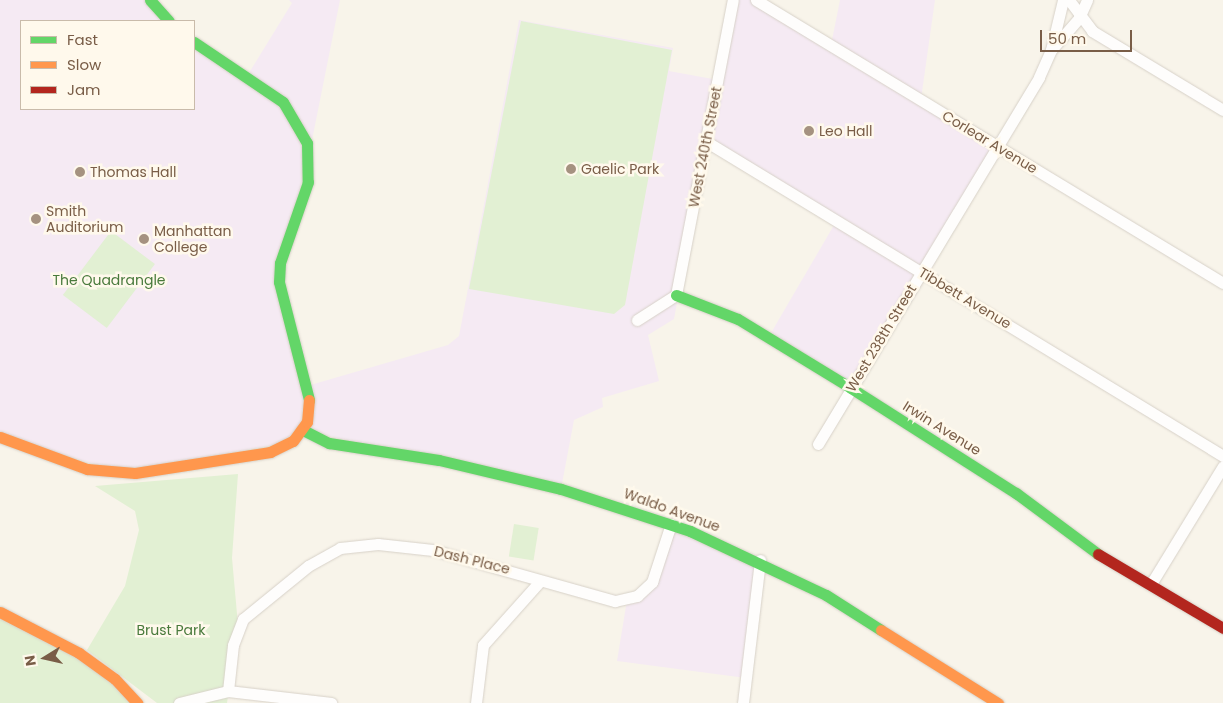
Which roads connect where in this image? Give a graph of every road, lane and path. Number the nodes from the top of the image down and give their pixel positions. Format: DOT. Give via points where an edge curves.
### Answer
graph roads {
  1 [pos="150,0"];
  2 [pos="733,0"];
  3 [pos="756,0"];
  4 [pos="1063,0"];
  5 [pos="1069,0"];
  6 [pos="1087,0"];
  7 [pos="1079,18"];
  8 [pos="167,20"];
  9 [pos="195,43"];
  10 [pos="1051,50"];
  11 [pos="1223,110"];
  12 [pos="707,142"];
  13 [pos="997,146"];
  14 [pos="921,271"];
  15 [pos="1223,283"];
  16 [pos="676,295"];
  17 [pos="636,320"];
  18 [pos="851,388"];
  19 [pos="303,430"];
  20 [pos="0,437"];
  21 [pos="818,444"];
  22 [pos="1223,456"];
  23 [pos="1223,466"];
  24 [pos="671,524"];
  25 [pos="760,560"];
  26 [pos="540,581"];
  27 [pos="1151,584"];
  28 [pos="0,612"];
  29 [pos="1223,628"];
  30 [pos="228,692"];
  31 [pos="137,703"];
  32 [pos="178,703"];
  33 [pos="331,703"];
  34 [pos="476,703"];
  35 [pos="743,703"];
  36 [pos="998,703"];
  1 -- 8 [label="street"];
  2 -- 12 [label="street, West 240th Street"];
  3 -- 13 [label="street, Corlear Avenue"];
  4 -- 10 [label="street, West 238th Street"];
  5 -- 7 [label="street"];
  6 -- 7 [label="street, West 238th Street"];
  7 -- 10 [label="street, West 238th Street"];
  7 -- 11 [label="street" via="1092,31"];
  9 -- 19 [label="street" via="283,102 307,143 308,182 280,263 278,282 309,396"];
  10 -- 13 [label="street, West 238th Street"];
  12 -- 14 [label="street, Tibbett Avenue"];
  12 -- 16 [label="street, West 240th Street"];
  13 -- 14 [label="street, West 238th Street"];
  13 -- 15 [label="street, Corlear Avenue"];
  14 -- 18 [label="street, West 238th Street"];
  14 -- 22 [label="street, Tibbett Avenue"];
  16 -- 17 [label="street"];
  16 -- 18 [label="street, Irwin Avenue" via="738,319"];
  18 -- 21 [label="street, West 238th Street"];
  18 -- 27 [label="street, Irwin Avenue" via="1016,493 1079,542"];
  19 -- 20 [label="street" via="287,445 270,452 126,473 82,468"];
  19 -- 24 [label="street, Waldo Avenue" via="329,442 439,460 561,489"];
  23 -- 27 [label="street"];
  24 -- 25 [label="street, Waldo Avenue"];
  24 -- 26 [label="street, Dash Place" via="657,572 637,596 605,600"];
  25 -- 35 [label="street"];
  25 -- 36 [label="street, Waldo Avenue" via="826,595"];
  26 -- 30 [label="street, Dash Place" via="433,550 357,545 324,555 243,619 233,646"];
  26 -- 34 [label="street" via="483,645"];
  27 -- 29 [label="street, Irwin Avenue"];
  28 -- 31 [label="street" via="79,653 115,679"];
  30 -- 32 [label="street"];
  30 -- 33 [label="street"];
}
